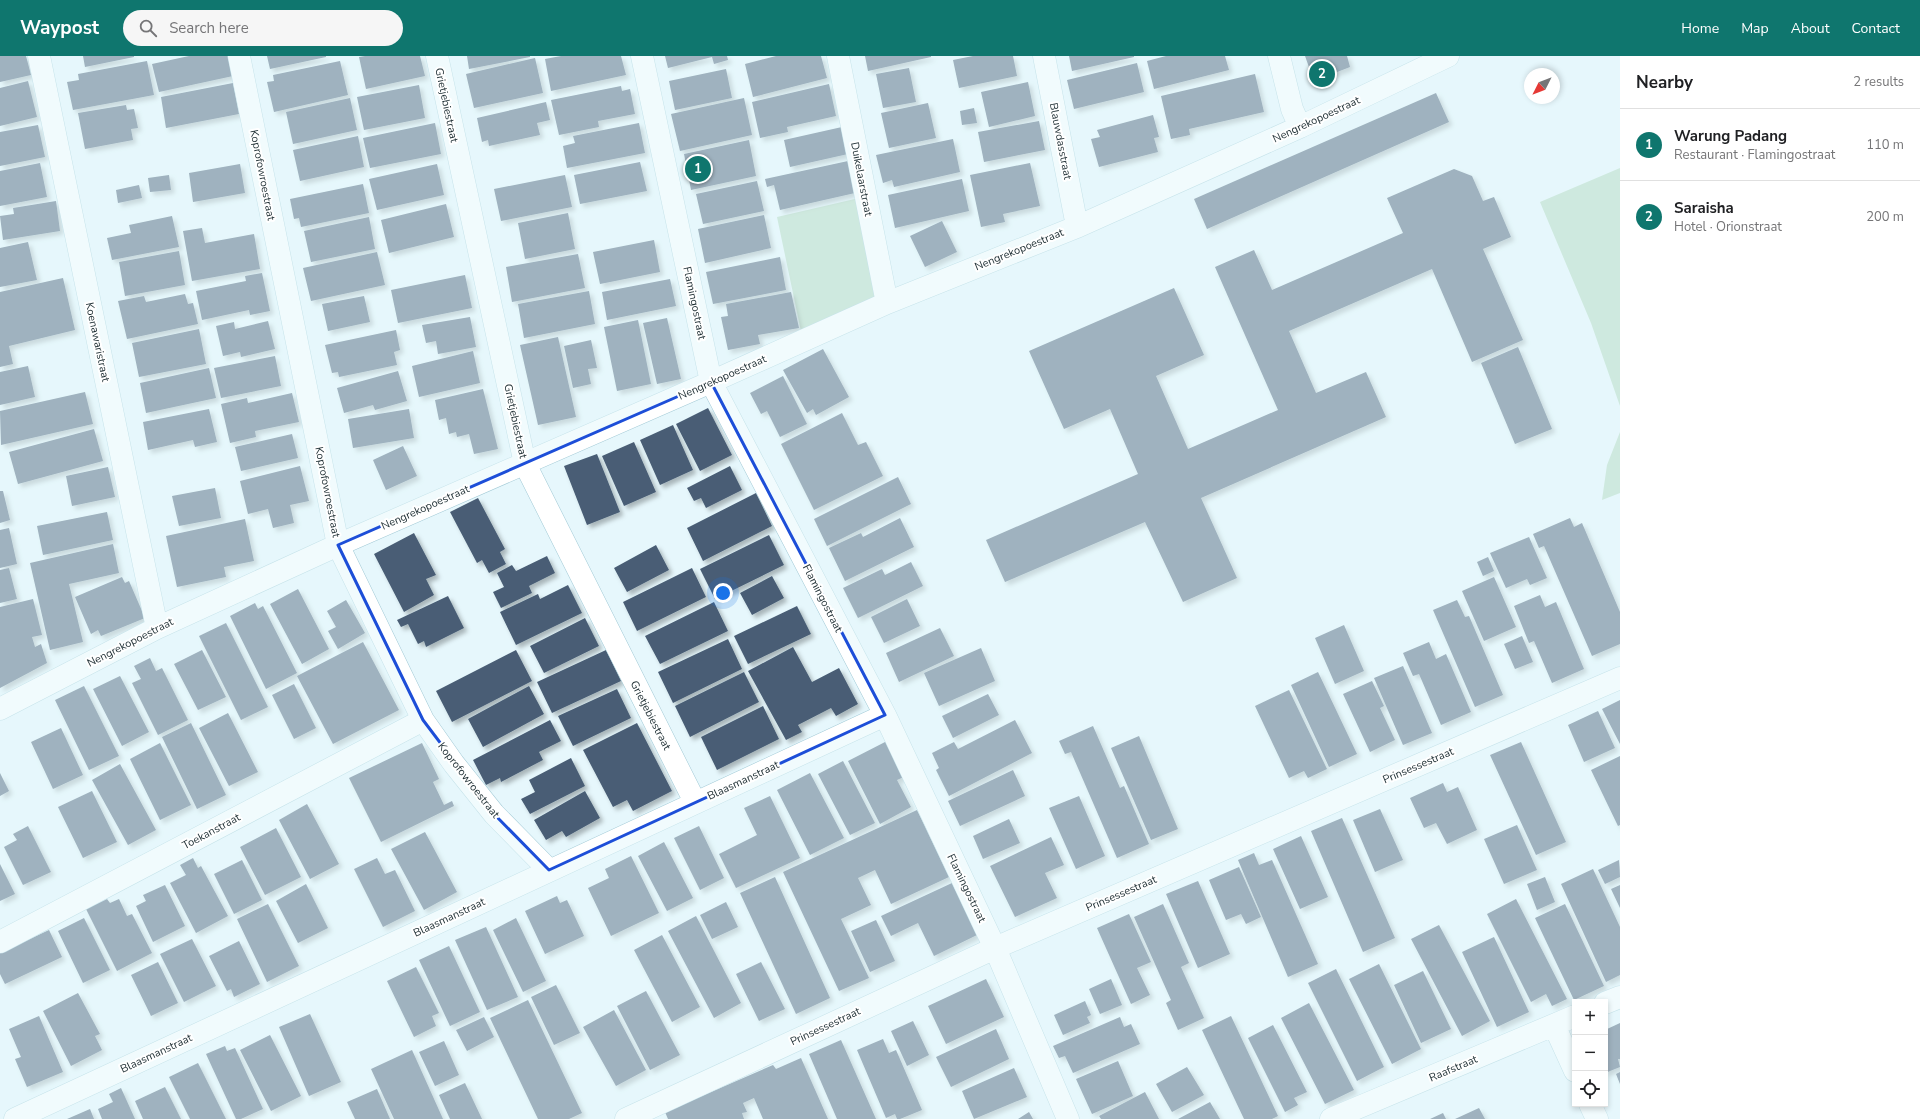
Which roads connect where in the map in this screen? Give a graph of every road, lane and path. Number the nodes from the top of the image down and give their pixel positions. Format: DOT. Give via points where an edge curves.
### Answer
graph roads {
  1 [pos="39,56"];
  2 [pos="239,56"];
  3 [pos="436,56"];
  4 [pos="642,56"];
  5 [pos="838,56"];
  6 [pos="1044,56"];
  7 [pos="1279,56"];
  8 [pos="1448,56"];
  9 [pos="1300,127"];
  10 [pos="1079,226"];
  11 [pos="887,303"];
  12 [pos="712,382"];
  13 [pos="525,464"];
  14 [pos="338,545"];
  15 [pos="157,628"];
  16 [pos="1620,678"];
  17 [pos="0,709"];
  18 [pos="885,715"];
  19 [pos="423,720"];
  20 [pos="695,802"];
  21 [pos="549,870"];
  22 [pos="0,942"];
  23 [pos="995,948"];
  24 [pos="1620,997"];
  25 [pos="1608,1002"];
  26 [pos="1572,1017"];
  27 [pos="1554,1025"];
  28 [pos="1572,1064"];
  29 [pos="1591,1107"];
  30 [pos="15,1119"];
  31 [pos="626,1119"];
  32 [pos="1068,1119"];
  33 [pos="1331,1119"];
  34 [pos="1597,1119"];
  1 -- 15 [label="street, Koenawaristraat"];
  2 -- 14 [label="street, Koprofowroestraat"];
  3 -- 13 [label="street, Grietjebiestraat"];
  4 -- 12 [label="street, Flamingostraat"];
  5 -- 11 [label="street, Duikelaarstraat"];
  6 -- 10 [label="street, Blauwdasstraat"];
  7 -- 9 [label="street" via="1292,109"];
  8 -- 9 [label="street, Nengrekopoestraat"];
  9 -- 10 [label="street, Nengrekopoestraat"];
  10 -- 11 [label="street, Nengrekopoestraat"];
  11 -- 12 [label="street, Nengrekopoestraat"];
  12 -- 13 [label="street, Nengrekopoestraat"];
  12 -- 18 [label="street, Flamingostraat"];
  13 -- 14 [label="street, Nengrekopoestraat"];
  13 -- 20 [label="street, Grietjebiestraat"];
  14 -- 15 [label="street, Nengrekopoestraat"];
  14 -- 19 [label="street, Koprofowroestraat"];
  15 -- 17 [label="street, Nengrekopoestraat"];
  16 -- 23 [label="street, Prinsessestraat"];
  18 -- 20 [label="street, Blaasmanstraat"];
  18 -- 23 [label="street, Flamingostraat"];
  19 -- 21 [label="street, Koprofowroestraat" via="494,814"];
  19 -- 22 [label="street, Toekanstraat"];
  20 -- 21 [label="street, Blaasmanstraat"];
  21 -- 30 [label="street, Blaasmanstraat"];
  23 -- 31 [label="street, Prinsessestraat"];
  23 -- 32 [label="street, Flamingostraat"];
  24 -- 25 [label="street"];
  26 -- 27 [label="street, Raafstraat"];
  27 -- 28 [label="street"];
  27 -- 33 [label="street, Raafstraat"];
  29 -- 34 [label="street"];
}
